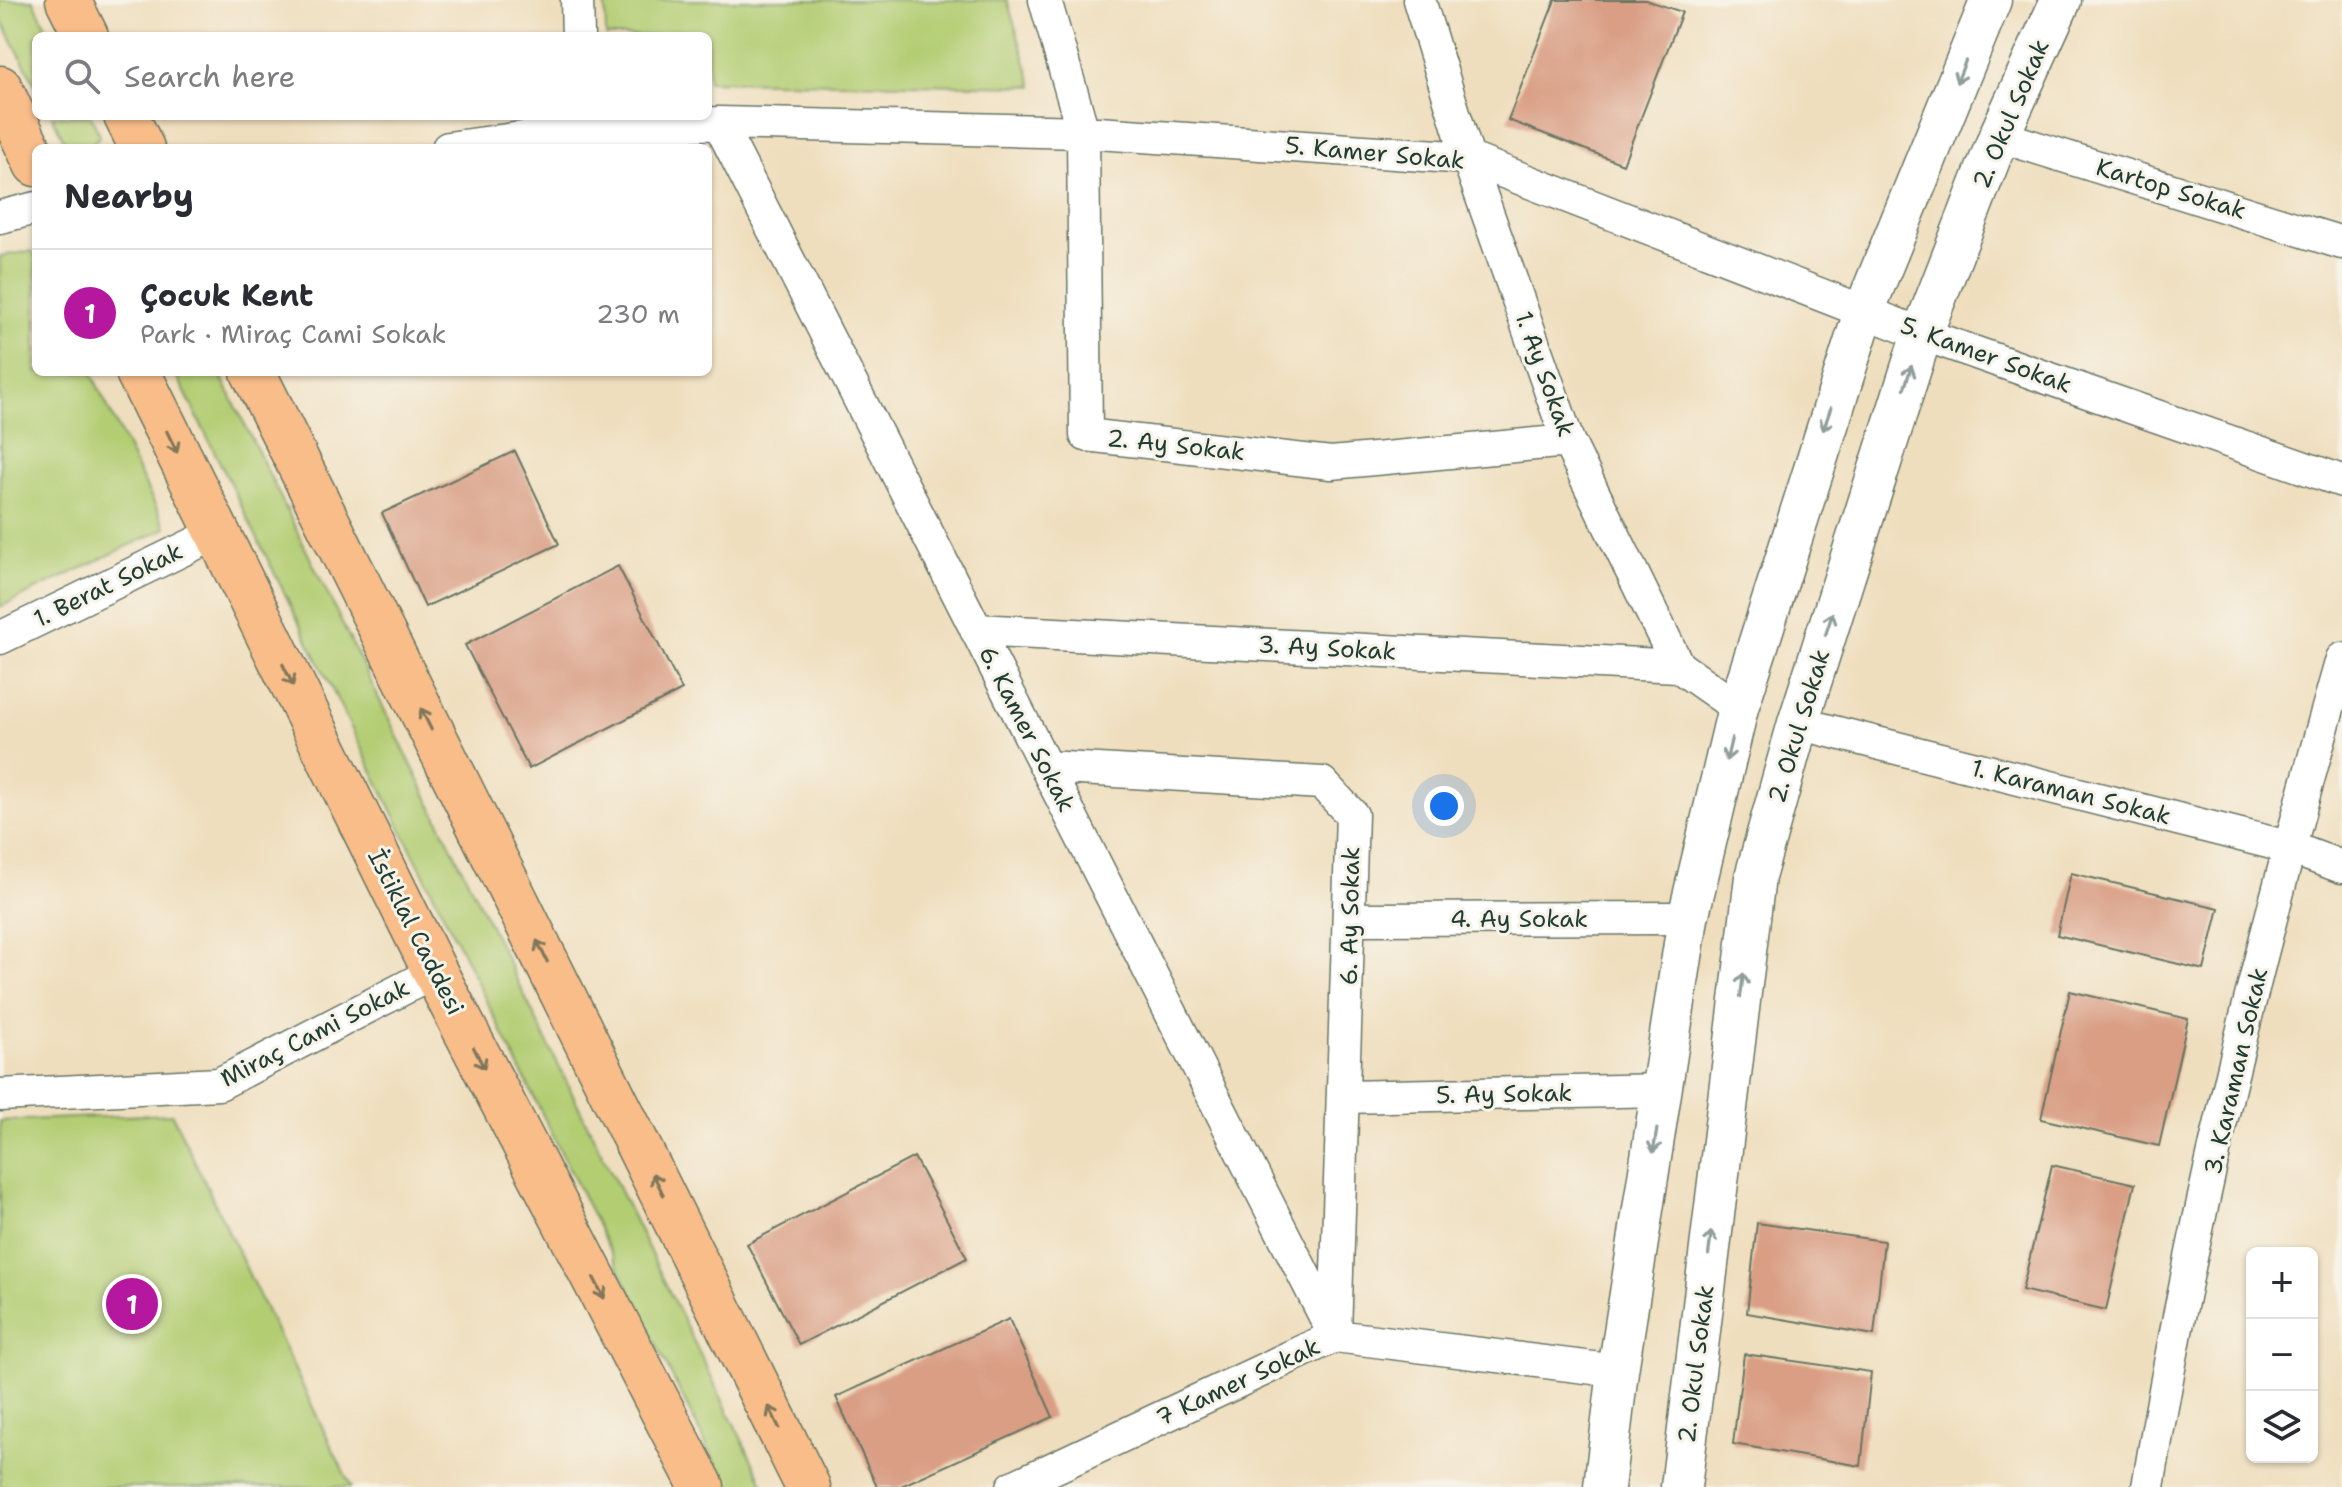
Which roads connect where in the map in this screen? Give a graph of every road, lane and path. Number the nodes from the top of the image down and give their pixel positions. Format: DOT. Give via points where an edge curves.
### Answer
graph roads {
  1 [pos="68,0"];
  2 [pos="577,0"];
  3 [pos="1045,0"];
  4 [pos="1419,0"];
  5 [pos="1991,0"];
  6 [pos="2061,0"];
  7 [pos="84,32"];
  8 [pos="578,32"];
  9 [pos="0,88"];
  10 [pos="128,120"];
  11 [pos="580,123"];
  12 [pos="719,123"];
  13 [pos="1083,132"];
  14 [pos="1999,136"];
  15 [pos="140,144"];
  16 [pos="469,144"];
  17 [pos="32,156"];
  18 [pos="1468,158"];
  19 [pos="32,209"];
  20 [pos="0,217"];
  21 [pos="2342,243"];
  22 [pos="1865,309"];
  23 [pos="1922,334"];
  24 [pos="140,376"];
  25 [pos="255,376"];
  26 [pos="1568,441"];
  27 [pos="2342,481"];
  28 [pos="217,533"];
  29 [pos="976,630"];
  30 [pos="0,638"];
  31 [pos="2342,659"];
  32 [pos="1678,666"];
  33 [pos="1738,708"];
  34 [pos="1798,723"];
  35 [pos="1046,767"];
  36 [pos="2288,847"];
  37 [pos="2342,867"];
  38 [pos="1688,918"];
  39 [pos="1350,919"];
  40 [pos="435,972"];
  41 [pos="1664,1090"];
  42 [pos="0,1095"];
  43 [pos="1344,1097"];
  44 [pos="1335,1336"];
  45 [pos="1618,1371"];
  46 [pos="702,1487"];
  47 [pos="808,1487"];
  48 [pos="1013,1487"];
  49 [pos="1604,1487"];
  50 [pos="1681,1487"];
  51 [pos="2148,1487"];
  1 -- 7 [label="main road"];
  2 -- 8 [label="street"];
  3 -- 13 [label="street"];
  4 -- 18 [label="street, 1. Ay Sokak"];
  5 -- 22 [label="street, one-way"];
  6 -- 14 [label="street, 2. Okul Sokak"];
  9 -- 17 [label="main road"];
  10 -- 15 [label="main road"];
  11 -- 12 [label="street, 5. Kamer Sokak"];
  11 -- 16 [label="street, 5. Kamer Sokak"];
  12 -- 13 [label="street, 5. Kamer Sokak"];
  12 -- 29 [label="street, 6. Kamer Sokak"];
  13 -- 18 [label="street, 5. Kamer Sokak"];
  13 -- 26 [label="street, 2. Ay Sokak" via="1086,435 1331,463"];
  14 -- 21 [label="street, Kartop Sokak"];
  14 -- 23 [label="street, 2. Okul Sokak"];
  18 -- 22 [label="street, 5. Kamer Sokak"];
  18 -- 26 [label="street, 1. Ay Sokak"];
  19 -- 20 [label="street"];
  22 -- 23 [label="street, 5. Kamer Sokak"];
  22 -- 33 [label="street, one-way"];
  23 -- 27 [label="street, 5. Kamer Sokak"];
  34 -- 23 [label="street, 2. Okul Sokak, one-way"];
  24 -- 28 [label="main road, İstiklal Caddesi, one-way"];
  47 -- 25 [label="main road, one-way"];
  26 -- 32 [label="street, 1. Ay Sokak"];
  28 -- 30 [label="street, 1. Berat Sokak"];
  28 -- 40 [label="main road, İstiklal Caddesi, one-way"];
  29 -- 32 [label="street, 3. Ay Sokak"];
  29 -- 35 [label="street, 6. Kamer Sokak"];
  31 -- 36 [label="street, 3. Karaman Sokak"];
  32 -- 33 [label="street, 1. Ay Sokak"];
  33 -- 34 [label="street"];
  33 -- 38 [label="street, one-way"];
  34 -- 36 [label="street, 1. Karaman Sokak"];
  50 -- 34 [label="street, 2. Okul Sokak, one-way" via="1755,877"];
  35 -- 39 [label="street, 6. Ay Sokak" via="1322,783 1352,815"];
  35 -- 44 [label="street, 6. Kamer Sokak"];
  36 -- 37 [label="street, 1. Karaman Sokak"];
  36 -- 51 [label="street, 3. Karaman Sokak" via="2174,1332"];
  38 -- 39 [label="street, 4. Ay Sokak"];
  38 -- 41 [label="street"];
  39 -- 43 [label="street, 6. Ay Sokak"];
  40 -- 42 [label="street, Miraç Cami Sokak" via="219,1084"];
  40 -- 46 [label="main road, İstiklal Caddesi, one-way"];
  41 -- 43 [label="street, 5. Ay Sokak"];
  41 -- 45 [label="street, one-way"];
  43 -- 44 [label="street, 6. Ay Sokak"];
  44 -- 45 [label="street, 7 Kamer Sokak"];
  44 -- 48 [label="street, 7 Kamer Sokak"];
  45 -- 49 [label="street"];
}
